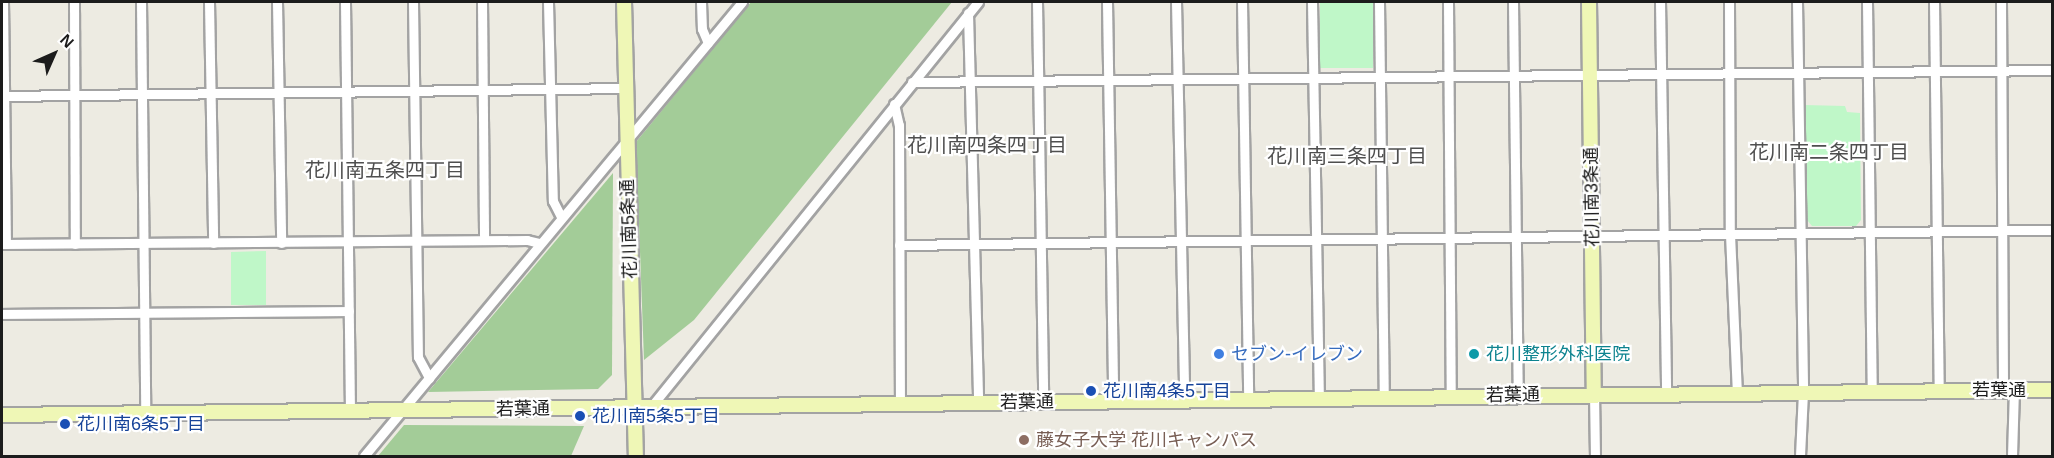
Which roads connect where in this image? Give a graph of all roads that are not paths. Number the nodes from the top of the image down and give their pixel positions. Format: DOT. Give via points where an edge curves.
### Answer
graph roads {
  1 [pos="3,2"];
  2 [pos="74,2"];
  3 [pos="141,2"];
  4 [pos="209,2"];
  5 [pos="277,2"];
  6 [pos="345,2"];
  7 [pos="413,2"];
  8 [pos="482,2"];
  9 [pos="548,2"];
  10 [pos="624,2"];
  11 [pos="701,2"];
  12 [pos="742,2"];
  13 [pos="978,2"];
  14 [pos="1037,2"];
  15 [pos="1107,2"];
  16 [pos="1176,2"];
  17 [pos="1242,2"];
  18 [pos="1312,2"];
  19 [pos="1380,2"];
  20 [pos="1448,2"];
  21 [pos="1513,2"];
  22 [pos="1589,2"];
  23 [pos="1660,2"];
  24 [pos="1729,2"];
  25 [pos="1797,2"];
  26 [pos="1867,2"];
  27 [pos="1934,2"];
  28 [pos="2001,2"];
  29 [pos="968,13"];
  30 [pos="708,43"];
  31 [pos="2052,70"];
  32 [pos="2001,71"];
  33 [pos="1934,72"];
  34 [pos="1868,73"];
  35 [pos="1732,74"];
  36 [pos="1799,74"];
  37 [pos="1661,75"];
  38 [pos="1515,76"];
  39 [pos="1590,76"];
  40 [pos="1449,77"];
  41 [pos="1314,78"];
  42 [pos="1381,78"];
  43 [pos="1244,79"];
  44 [pos="1108,80"];
  45 [pos="1177,80"];
  46 [pos="970,81"];
  47 [pos="1038,81"];
  48 [pos="912,82"];
  49 [pos="626,88"];
  50 [pos="551,89"];
  51 [pos="484,90"];
  52 [pos="416,91"];
  53 [pos="347,92"];
  54 [pos="279,93"];
  55 [pos="211,94"];
  56 [pos="77,95"];
  57 [pos="142,95"];
  58 [pos="4,96"];
  59 [pos="894,104"];
  60 [pos="626,143"];
  61 [pos="561,217"];
  62 [pos="2052,230"];
  63 [pos="1938,231"];
  64 [pos="2005,231"];
  65 [pos="1869,232"];
  66 [pos="1800,233"];
  67 [pos="1731,234"];
  68 [pos="1664,235"];
  69 [pos="1592,236"];
  70 [pos="1518,237"];
  71 [pos="1383,238"];
  72 [pos="1449,238"];
  73 [pos="1313,239"];
  74 [pos="484,240"];
  75 [pos="1245,240"];
  76 [pos="418,241"];
  77 [pos="1178,241"];
  78 [pos="349,242"];
  79 [pos="1112,242"];
  80 [pos="213,243"];
  81 [pos="282,243"];
  82 [pos="538,243"];
  83 [pos="1040,243"];
  84 [pos="4,244"];
  85 [pos="75,244"];
  86 [pos="143,244"];
  87 [pos="972,244"];
  88 [pos="899,245"];
  89 [pos="349,311"];
  90 [pos="2,314"];
  91 [pos="144,314"];
  92 [pos="429,378"];
  93 [pos="1939,390"];
  94 [pos="2008,390"];
  95 [pos="2052,390"];
  96 [pos="1872,391"];
  97 [pos="1803,392"];
  98 [pos="1594,393"];
  99 [pos="1666,393"];
  100 [pos="1737,393"];
  101 [pos="1518,395"];
  102 [pos="1451,396"];
  103 [pos="1384,397"];
  104 [pos="1319,398"];
  105 [pos="1248,399"];
  106 [pos="1184,400"];
  107 [pos="1113,401"];
  108 [pos="1043,402"];
  109 [pos="978,403"];
  110 [pos="900,404"];
  111 [pos="635,408"];
  112 [pos="650,408"];
  113 [pos="350,411"];
  114 [pos="402,411"];
  115 [pos="145,414"];
  116 [pos="2,415"];
  117 [pos="364,456"];
  118 [pos="636,456"];
  119 [pos="1595,456"];
  120 [pos="1800,456"];
  121 [pos="2012,456"];
  1 -- 58 [label="street"];
  2 -- 56 [label="street"];
  3 -- 57 [label="street"];
  4 -- 55 [label="street"];
  5 -- 54 [label="street"];
  6 -- 53 [label="street"];
  7 -- 52 [label="street"];
  8 -- 51 [label="street"];
  9 -- 50 [label="street"];
  10 -- 49 [label="street, 花川南5条通"];
  11 -- 30 [label="street" via="702,29"];
  12 -- 30 [label="street"];
  13 -- 29 [label="street"];
  14 -- 47 [label="street"];
  15 -- 44 [label="street"];
  16 -- 45 [label="street"];
  17 -- 43 [label="street"];
  18 -- 41 [label="street"];
  19 -- 42 [label="street"];
  20 -- 40 [label="street"];
  21 -- 38 [label="street"];
  22 -- 39 [label="street, 花川南3条通"];
  23 -- 37 [label="street"];
  24 -- 35 [label="street"];
  25 -- 36 [label="street"];
  26 -- 34 [label="street"];
  27 -- 33 [label="street"];
  28 -- 32 [label="street"];
  29 -- 46 [label="street"];
  29 -- 48 [label="street"];
  30 -- 60 [label="street"];
  31 -- 32 [label="street"];
  32 -- 33 [label="street"];
  32 -- 64 [label="street"];
  33 -- 34 [label="street"];
  33 -- 63 [label="street"];
  34 -- 36 [label="street"];
  34 -- 65 [label="street"];
  35 -- 36 [label="street"];
  35 -- 37 [label="street"];
  35 -- 67 [label="street"];
  36 -- 66 [label="street"];
  37 -- 39 [label="street"];
  37 -- 68 [label="street"];
  38 -- 39 [label="street"];
  38 -- 40 [label="street"];
  38 -- 70 [label="street"];
  39 -- 69 [label="street, 花川南3条通"];
  40 -- 42 [label="street"];
  40 -- 72 [label="street"];
  41 -- 42 [label="street"];
  41 -- 43 [label="street"];
  41 -- 73 [label="street"];
  42 -- 71 [label="street"];
  43 -- 45 [label="street"];
  43 -- 75 [label="street"];
  44 -- 45 [label="street"];
  44 -- 47 [label="street"];
  44 -- 79 [label="street"];
  45 -- 77 [label="street"];
  46 -- 47 [label="street"];
  46 -- 48 [label="street"];
  46 -- 87 [label="street"];
  47 -- 83 [label="street"];
  48 -- 59 [label="street"];
  49 -- 50 [label="street"];
  49 -- 60 [label="street, 花川南5条通"];
  50 -- 51 [label="street"];
  50 -- 61 [label="street" via="553,201"];
  51 -- 52 [label="street"];
  51 -- 74 [label="street"];
  52 -- 53 [label="street"];
  52 -- 76 [label="street"];
  53 -- 54 [label="street"];
  53 -- 78 [label="street"];
  54 -- 55 [label="street"];
  54 -- 81 [label="street"];
  55 -- 57 [label="street"];
  55 -- 80 [label="street"];
  56 -- 57 [label="street"];
  56 -- 58 [label="street"];
  56 -- 85 [label="street"];
  57 -- 86 [label="street"];
  58 -- 84 [label="street"];
  59 -- 88 [label="street" via="898,125"];
  59 -- 112 [label="street"];
  60 -- 61 [label="street"];
  60 -- 111 [label="street, 花川南5条通"];
  61 -- 82 [label="street"];
  62 -- 64 [label="street"];
  63 -- 64 [label="street"];
  63 -- 65 [label="street"];
  63 -- 93 [label="street"];
  64 -- 94 [label="street"];
  65 -- 66 [label="street"];
  65 -- 96 [label="street"];
  66 -- 67 [label="street"];
  66 -- 97 [label="street"];
  67 -- 68 [label="street"];
  67 -- 100 [label="street"];
  68 -- 69 [label="street"];
  68 -- 99 [label="street"];
  69 -- 70 [label="street"];
  69 -- 98 [label="street, 花川南3条通"];
  70 -- 72 [label="street"];
  70 -- 101 [label="street"];
  71 -- 72 [label="street"];
  71 -- 73 [label="street"];
  71 -- 103 [label="street"];
  72 -- 102 [label="street"];
  73 -- 75 [label="street"];
  73 -- 104 [label="street"];
  74 -- 76 [label="street"];
  74 -- 82 [label="street"];
  75 -- 77 [label="street"];
  75 -- 105 [label="street"];
  76 -- 78 [label="street"];
  76 -- 92 [label="street" via="418,357"];
  77 -- 79 [label="street"];
  77 -- 106 [label="street"];
  78 -- 81 [label="street"];
  78 -- 89 [label="street"];
  79 -- 83 [label="street"];
  79 -- 107 [label="street"];
  80 -- 81 [label="street"];
  80 -- 86 [label="street"];
  82 -- 92 [label="street"];
  83 -- 87 [label="street"];
  83 -- 108 [label="street"];
  84 -- 85 [label="street"];
  85 -- 86 [label="street"];
  86 -- 91 [label="street"];
  87 -- 88 [label="street"];
  87 -- 109 [label="street"];
  88 -- 110 [label="street"];
  89 -- 91 [label="street"];
  89 -- 113 [label="street"];
  90 -- 91 [label="street"];
  91 -- 115 [label="street"];
  92 -- 114 [label="street"];
  93 -- 94 [label="street, 若葉通"];
  93 -- 96 [label="street, 若葉通"];
  94 -- 95 [label="street, 若葉通"];
  94 -- 121 [label="street"];
  96 -- 97 [label="street, 若葉通"];
  97 -- 100 [label="street, 若葉通"];
  97 -- 120 [label="street"];
  98 -- 99 [label="street, 若葉通"];
  98 -- 101 [label="street, 若葉通"];
  98 -- 119 [label="street"];
  99 -- 100 [label="street, 若葉通"];
  101 -- 102 [label="street, 若葉通"];
  102 -- 103 [label="street, 若葉通"];
  103 -- 104 [label="street, 若葉通"];
  104 -- 105 [label="street, 若葉通"];
  105 -- 106 [label="street, 若葉通"];
  106 -- 107 [label="street, 若葉通"];
  107 -- 108 [label="street, 若葉通"];
  108 -- 109 [label="street, 若葉通"];
  109 -- 110 [label="street, 若葉通"];
  110 -- 112 [label="street, 若葉通"];
  111 -- 112 [label="street, 若葉通"];
  111 -- 114 [label="street, 若葉通"];
  111 -- 118 [label="street, 花川南5条通"];
  113 -- 114 [label="street, 若葉通"];
  113 -- 115 [label="street, 若葉通"];
  114 -- 117 [label="street"];
  115 -- 116 [label="street, 若葉通"];
}
